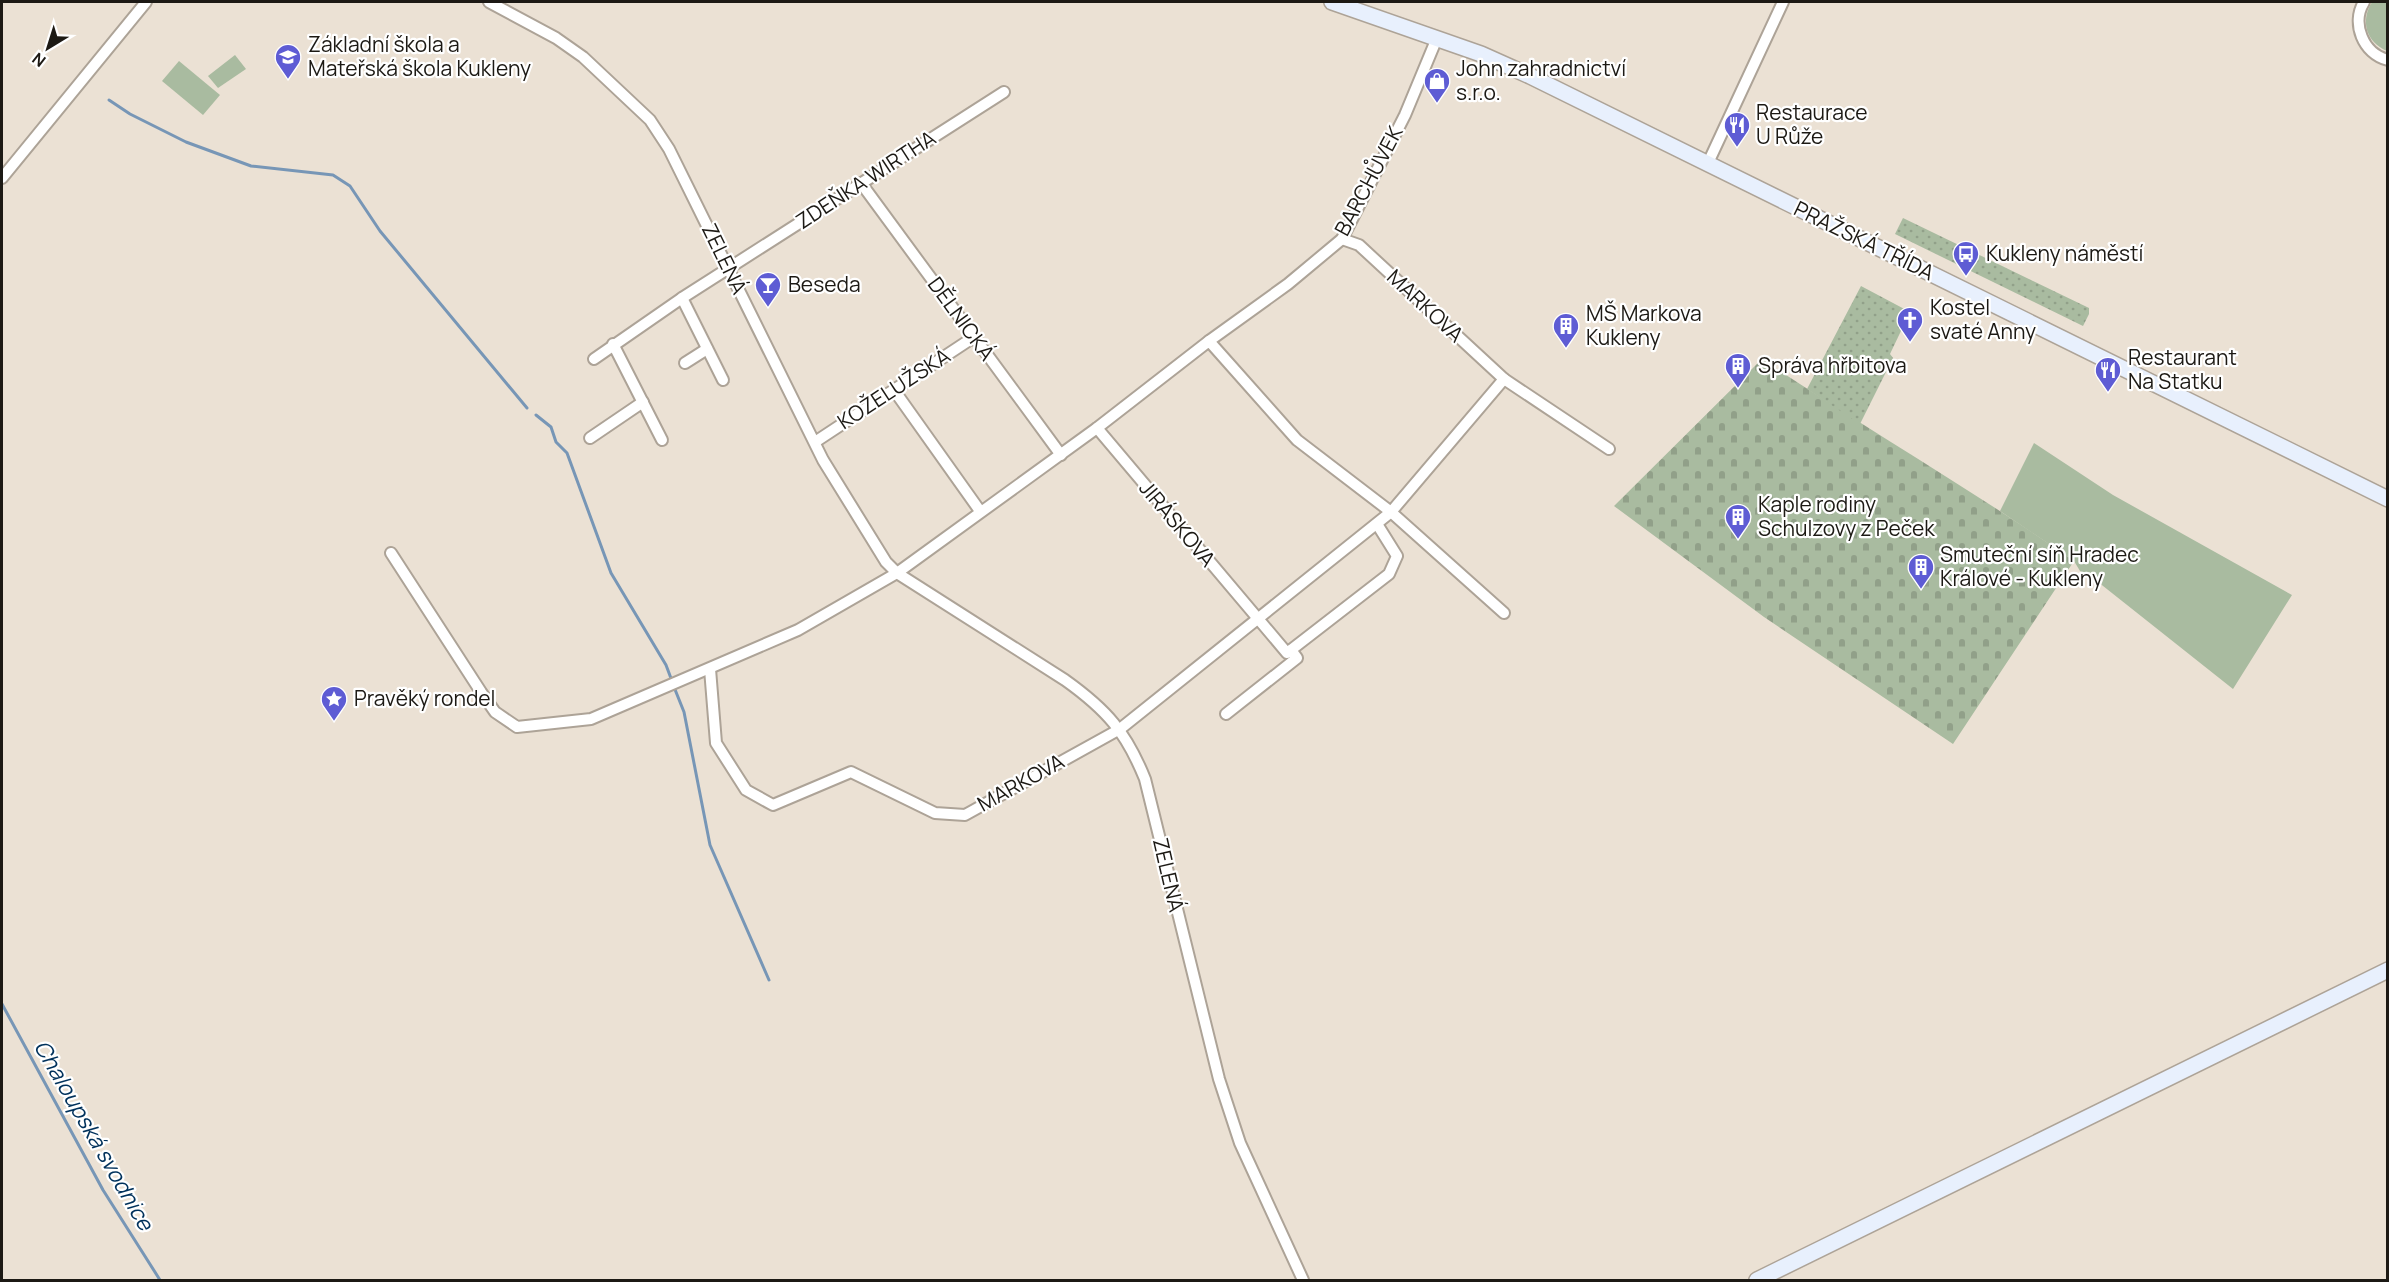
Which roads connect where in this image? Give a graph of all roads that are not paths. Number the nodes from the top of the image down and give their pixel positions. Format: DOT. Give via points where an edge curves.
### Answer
graph roads {
  1 [pos="146,2"];
  2 [pos="489,2"];
  3 [pos="1332,2"];
  4 [pos="1783,2"];
  5 [pos="2364,2"];
  6 [pos="1437,38"];
  7 [pos="2388,60"];
  8 [pos="1004,92"];
  9 [pos="1708,163"];
  10 [pos="2,178"];
  11 [pos="861,183"];
  12 [pos="1342,239"];
  13 [pos="728,269"];
  14 [pos="682,298"];
  15 [pos="974,337"];
  16 [pos="613,344"];
  17 [pos="1205,344"];
  18 [pos="707,349"];
  19 [pos="594,359"];
  20 [pos="685,363"];
  21 [pos="1504,380"];
  22 [pos="723,381"];
  23 [pos="894,390"];
  24 [pos="643,402"];
  25 [pos="1097,428"];
  26 [pos="590,438"];
  27 [pos="662,440"];
  28 [pos="814,442"];
  29 [pos="1609,449"];
  30 [pos="1060,455"];
  31 [pos="2388,499"];
  32 [pos="980,511"];
  33 [pos="1391,512"];
  34 [pos="1377,524"];
  35 [pos="391,553"];
  36 [pos="897,573"];
  37 [pos="1504,613"];
  38 [pos="1257,619"];
  39 [pos="1291,650"];
  40 [pos="710,669"];
  41 [pos="1226,714"];
  42 [pos="1120,729"];
  43 [pos="2388,970"];
  44 [pos="1303,1281"];
  45 [pos="1757,1281"];
  1 -- 10 [label="street"];
  2 -- 13 [label="street, ZELENÁ" via="570,47 650,120 669,149"];
  3 -- 6 [label="street, PRAŽSKÁ TŘÍDA"];
  4 -- 9 [label="street"];
  5 -- 7 [label="street" via="2359,18 2362,36 2372,52"];
  6 -- 9 [label="street, PRAŽSKÁ TŘÍDA" via="1530,76"];
  6 -- 12 [label="street, BARCHŮVEK" via="1405,115"];
  8 -- 11 [label="street, ZDEŇKA WIRTHA"];
  9 -- 31 [label="street, PRAŽSKÁ TŘÍDA"];
  11 -- 13 [label="street, ZDEŇKA WIRTHA"];
  11 -- 15 [label="street, DĚLNICKÁ"];
  12 -- 17 [label="street, BARCHŮVEK"];
  12 -- 21 [label="street, MARKOVA" via="1359,245"];
  13 -- 14 [label="street, ZDEŇKA WIRTHA"];
  13 -- 28 [label="street, ZELENÁ"];
  14 -- 16 [label="street, ZDEŇKA WIRTHA"];
  14 -- 18 [label="street"];
  15 -- 23 [label="street, KOŽELUŽSKÁ"];
  15 -- 30 [label="street, DĚLNICKÁ"];
  16 -- 19 [label="street, ZDEŇKA WIRTHA"];
  16 -- 24 [label="street"];
  17 -- 25 [label="street"];
  17 -- 33 [label="street" via="1297,440"];
  18 -- 20 [label="street"];
  18 -- 22 [label="street"];
  21 -- 29 [label="street, MARKOVA"];
  21 -- 33 [label="street, MARKOVA"];
  23 -- 28 [label="street, KOŽELUŽSKÁ"];
  23 -- 32 [label="street"];
  24 -- 26 [label="street"];
  24 -- 27 [label="street"];
  25 -- 30 [label="street"];
  25 -- 38 [label="street, JIRÁSKOVA"];
  28 -- 36 [label="street, ZELENÁ" via="878,551"];
  30 -- 32 [label="street"];
  32 -- 36 [label="street"];
  33 -- 34 [label="street, MARKOVA"];
  33 -- 37 [label="street"];
  34 -- 38 [label="street, MARKOVA"];
  34 -- 39 [label="street" via="1397,556 1389,574"];
  35 -- 40 [label="street" via="495,712 517,727 591,719"];
  36 -- 40 [label="street" via="798,630"];
  36 -- 42 [label="street, ZELENÁ" via="1065,680 1091,699"];
  38 -- 39 [label="street" via="1287,653"];
  38 -- 42 [label="street, MARKOVA"];
  39 -- 41 [label="street" via="1297,658"];
  40 -- 42 [label="street, MARKOVA" via="716,743 747,790 772,805 851,772 935,813 965,815"];
  42 -- 44 [label="street, ZELENÁ" via="1145,779 1216,1067 1240,1143"];
  43 -- 45 [label="street"];
}
